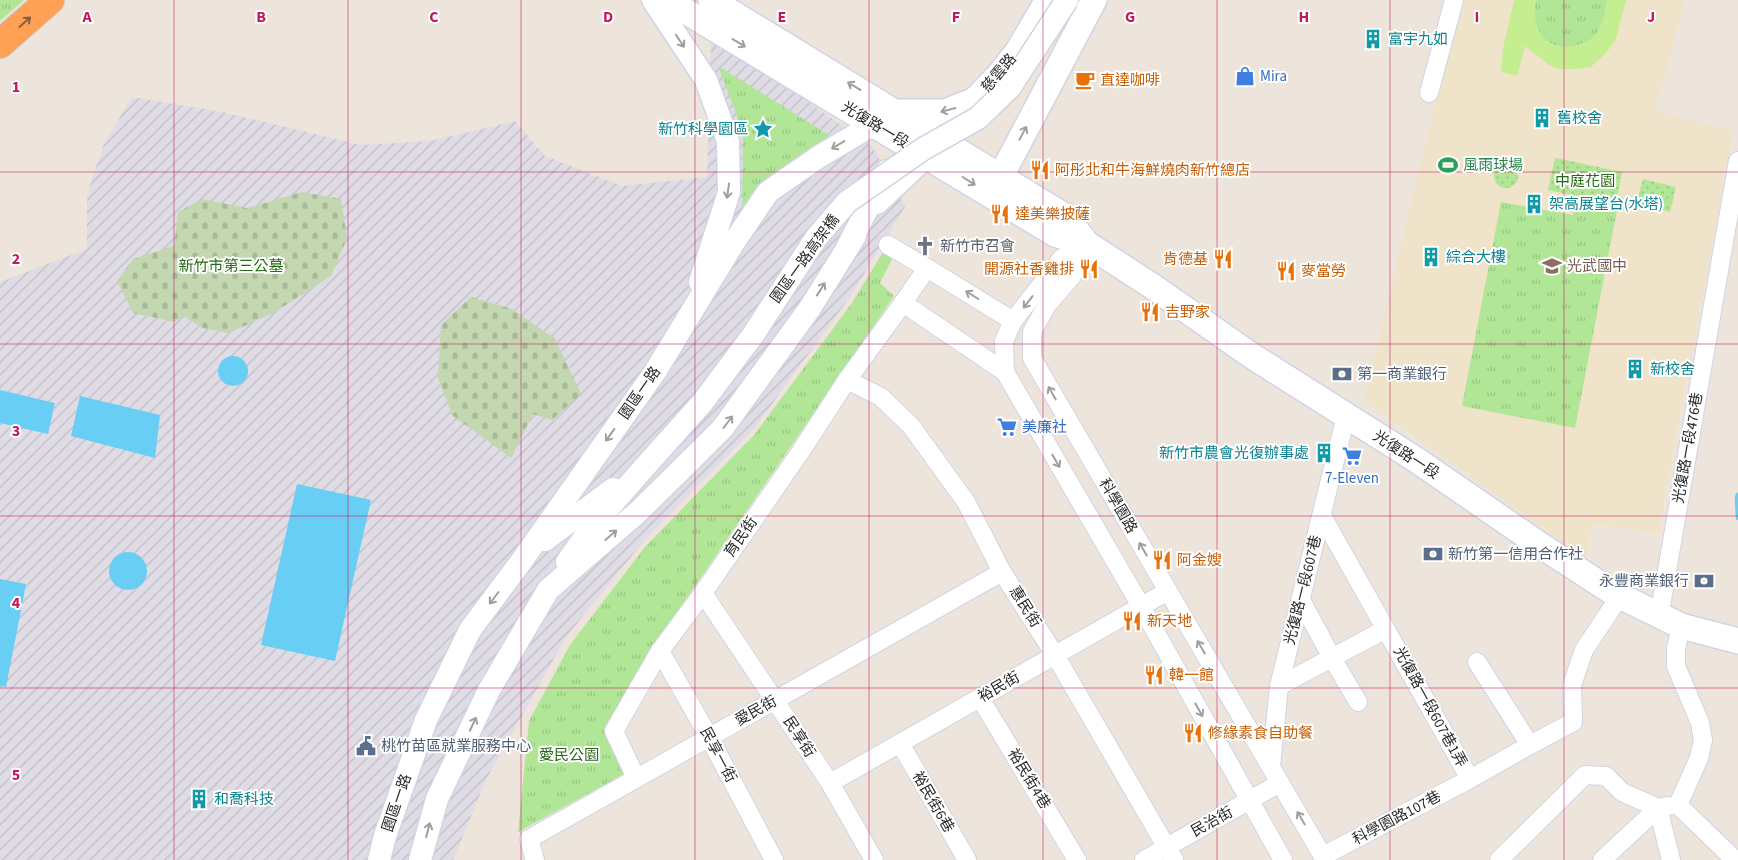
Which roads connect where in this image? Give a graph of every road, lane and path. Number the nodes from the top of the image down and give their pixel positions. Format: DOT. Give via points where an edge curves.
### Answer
graph roads {
  1 [pos="50,0"];
  2 [pos="653,0"];
  3 [pos="667,0"];
  4 [pos="712,0"];
  5 [pos="1048,0"];
  6 [pos="1067,0"];
  7 [pos="1094,0"];
  8 [pos="1454,0"];
  9 [pos="0,44"];
  10 [pos="1429,93"];
  11 [pos="895,112"];
  12 [pos="874,124"];
  13 [pos="902,141"];
  14 [pos="928,156"];
  15 [pos="1738,161"];
  16 [pos="1001,176"];
  17 [pos="1087,244"];
  18 [pos="888,245"];
  19 [pos="847,248"];
  20 [pos="927,268"];
  21 [pos="903,304"];
  22 [pos="1013,321"];
  23 [pos="686,322"];
  24 [pos="1005,372"];
  25 [pos="847,380"];
  26 [pos="1346,416"];
  27 [pos="650,462"];
  28 [pos="1322,516"];
  29 [pos="523,559"];
  30 [pos="1002,572"];
  31 [pos="548,590"];
  32 [pos="1168,591"];
  33 [pos="703,592"];
  34 [pos="1620,596"];
  35 [pos="1301,600"];
  36 [pos="1141,606"];
  37 [pos="1670,621"];
  38 [pos="1386,629"];
  39 [pos="1738,641"];
  40 [pos="660,650"];
  41 [pos="1055,655"];
  42 [pos="1332,658"];
  43 [pos="1477,662"];
  44 [pos="1279,686"];
  45 [pos="980,698"];
  46 [pos="775,700"];
  47 [pos="1358,702"];
  48 [pos="709,737"];
  49 [pos="900,743"];
  50 [pos="1530,745"];
  51 [pos="1271,766"];
  52 [pos="636,778"];
  53 [pos="1470,779"];
  54 [pos="830,783"];
  55 [pos="1280,783"];
  56 [pos="1250,800"];
  57 [pos="1678,805"];
  58 [pos="1658,808"];
  59 [pos="1170,854"];
  60 [pos="1324,858"];
  61 [pos="379,860"];
  62 [pos="420,860"];
  63 [pos="535,860"];
  64 [pos="774,860"];
  65 [pos="874,860"];
  66 [pos="967,860"];
  67 [pos="1077,860"];
  68 [pos="1144,860"];
  69 [pos="1283,860"];
  70 [pos="1499,860"];
  71 [pos="1602,860"];
  72 [pos="1671,860"];
  73 [pos="1735,860"];
  9 -- 1 [label="highway, one-way"];
  2 -- 23 [label="street, one-way" via="706,80 728,141 729,192"];
  3 -- 12 [label="main road, 光復路一段, one-way"];
  11 -- 4 [label="main road, 光復路一段, one-way"];
  5 -- 11 [label="main road, 慈雲路, one-way" via="1018,51 975,100 945,112"];
  6 -- 27 [label="street, 園區一路高架橋, bridge" via="1010,87 978,118 924,149 847,202 816,238 753,335 702,403"];
  16 -- 7 [label="main road, one-way"];
  8 -- 10 [label="street"];
  11 -- 12 [label="street, 園區一路"];
  11 -- 13 [label="street"];
  11 -- 16 [label="main road, 光復路一段"];
  12 -- 13 [label="main road, 光復路一段"];
  12 -- 23 [label="street, 園區一路, one-way" via="768,192"];
  13 -- 14 [label="main road, 光復路一段"];
  13 -- 19 [label="street"];
  14 -- 17 [label="main road, 光復路一段, one-way" via="1055,234"];
  14 -- 19 [label="street" via="878,202"];
  15 -- 37 [label="street, 光復路一段476巷"];
  16 -- 17 [label="main road, 光復路一段" via="1066,216"];
  17 -- 22 [label="street, 科學園路, one-way" via="1062,258"];
  17 -- 26 [label="main road, 光復路一段"];
  32 -- 17 [label="street, 科學園路, one-way" via="1032,358 1032,332 1047,305 1072,276"];
  18 -- 20 [label="street"];
  31 -- 19 [label="street, one-way" via="638,512 722,429 810,308"];
  20 -- 21 [label="street"];
  22 -- 20 [label="street, one-way"];
  21 -- 24 [label="street, 科學園路"];
  21 -- 25 [label="street, 育民街"];
  22 -- 24 [label="street, 科學園路" via="1004,340"];
  23 -- 29 [label="street, 園區一路, one-way" via="656,372"];
  24 -- 36 [label="street, 科學園路, one-way"];
  25 -- 30 [label="street, 惠民街" via="882,397 911,426 966,502"];
  25 -- 33 [label="street, 育民街"];
  26 -- 28 [label="street, 光復路一段607巷"];
  26 -- 34 [label="main road, 光復路一段"];
  27 -- 29 [label="street" via="555,531"];
  27 -- 31 [label="street" via="591,528"];
  28 -- 35 [label="street, 光復路一段607巷"];
  28 -- 38 [label="street, 光復路一段607巷1弄"];
  29 -- 61 [label="street, 園區一路, one-way" via="470,630 450,668 426,720"];
  30 -- 41 [label="street, 惠民街"];
  30 -- 46 [label="street, 愛民街"];
  62 -- 31 [label="street, one-way" via="437,799 489,690"];
  32 -- 36 [label="street, 裕民街"];
  51 -- 32 [label="street, 科學園路, one-way"];
  33 -- 40 [label="street, 育民街"];
  33 -- 46 [label="street, 民享街"];
  34 -- 37 [label="main road, 光復路一段"];
  34 -- 50 [label="street, 光復路一段607巷1弄" via="1584,650 1572,685 1573,722"];
  35 -- 42 [label="street"];
  35 -- 44 [label="street, 光復路一段607巷"];
  36 -- 41 [label="street, 裕民街"];
  36 -- 56 [label="street, 科學園路, one-way"];
  37 -- 39 [label="main road, 光復路一段"];
  37 -- 57 [label="street, 光復路一段476巷" via="1676,666 1704,740"];
  38 -- 42 [label="street"];
  38 -- 53 [label="street, 光復路一段607巷1弄"];
  40 -- 48 [label="street, 民享一街"];
  40 -- 52 [label="street, 育民街" via="614,731"];
  41 -- 45 [label="street, 裕民街"];
  41 -- 59 [label="street, 惠民街"];
  42 -- 44 [label="street"];
  42 -- 47 [label="street"];
  43 -- 50 [label="street"];
  44 -- 51 [label="street, 光復路一段607巷"];
  45 -- 49 [label="street, 裕民街"];
  45 -- 67 [label="street, 裕民街4巷"];
  46 -- 48 [label="street, 愛民街"];
  46 -- 54 [label="street, 民享街"];
  48 -- 52 [label="street, 愛民街"];
  48 -- 64 [label="street, 民享一街"];
  49 -- 54 [label="street, 裕民街"];
  49 -- 66 [label="street, 裕民街6巷"];
  50 -- 53 [label="street, 光復路一段607巷1弄"];
  51 -- 55 [label="street, 科學園路"];
  52 -- 63 [label="street, 愛民街" via="529,839"];
  53 -- 60 [label="street, 科學園路107巷"];
  54 -- 65 [label="street, 民享街"];
  55 -- 56 [label="street, 民治街"];
  60 -- 55 [label="street, 科學園路, one-way"];
  56 -- 59 [label="street, 民治街"];
  56 -- 69 [label="street, 科學園路"];
  57 -- 58 [label="street"];
  57 -- 73 [label="street"];
  58 -- 70 [label="street" via="1622,792 1606,776 1585,775"];
  58 -- 71 [label="street"];
  58 -- 72 [label="street"];
  59 -- 68 [label="street, 民治街"];
}
